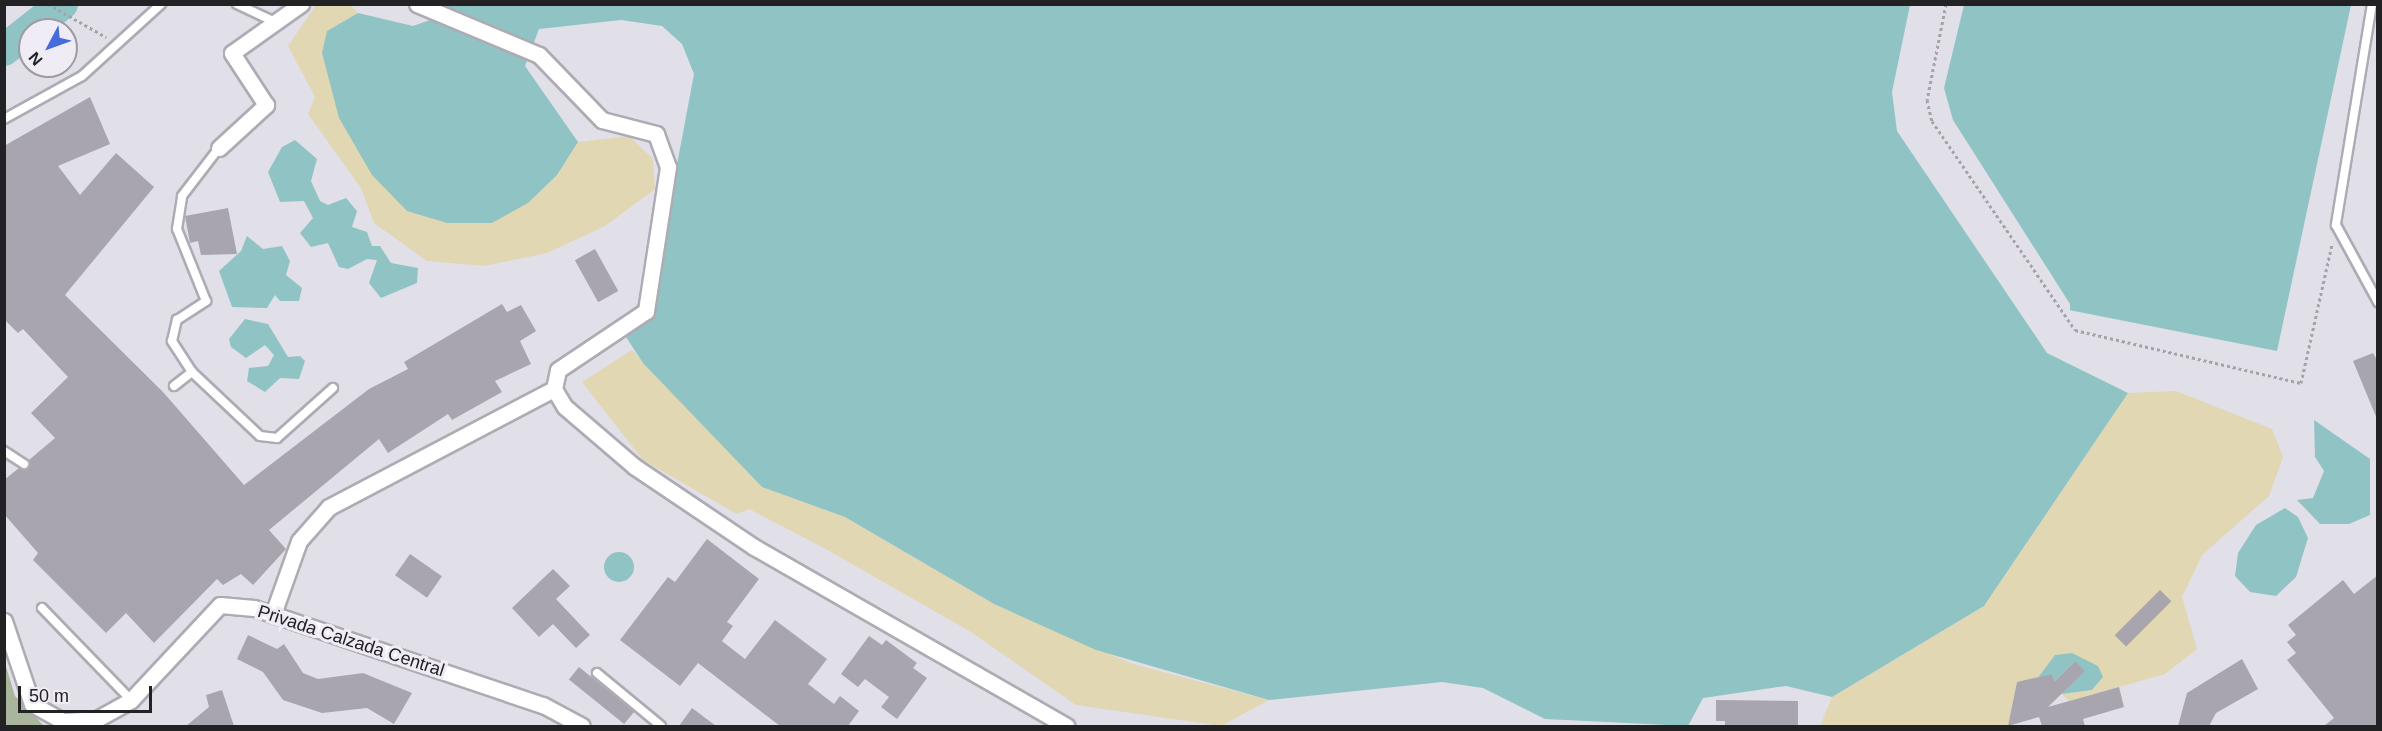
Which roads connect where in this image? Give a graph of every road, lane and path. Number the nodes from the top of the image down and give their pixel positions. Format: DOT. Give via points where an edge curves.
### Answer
graph roads {
  1 [pos="48,4"];
  2 [pos="161,4"];
  3 [pos="237,4"];
  4 [pos="301,4"];
  5 [pos="417,4"];
  6 [pos="1946,4"];
  7 [pos="2373,4"];
  8 [pos="276,22"];
  9 [pos="90,33"];
  10 [pos="4,119"];
  11 [pos="219,148"];
  12 [pos="2336,225"];
  13 [pos="2378,302"];
  14 [pos="192,372"];
  15 [pos="174,386"];
  16 [pos="333,388"];
  17 [pos="554,389"];
  18 [pos="4,451"];
  19 [pos="24,464"];
  20 [pos="42,608"];
  21 [pos="273,614"];
  22 [pos="4,621"];
  23 [pos="597,673"];
  24 [pos="131,700"];
  25 [pos="582,726"];
  26 [pos="661,726"];
  27 [pos="1067,726"];
  1 -- 9 [label="path"];
  2 -- 10 [label="lane" via="82,76"];
  3 -- 8 [label="lane"];
  4 -- 8 [label="street"];
  5 -- 17 [label="street" via="539,55 602,120 656,134 668,167 646,310 558,370"];
  6 -- 12 [label="path" via="1926,99 1932,121 2075,330 2301,383"];
  7 -- 12 [label="lane"];
  8 -- 11 [label="street" via="232,53 266,105"];
  11 -- 14 [label="lane" via="182,196 177,229 206,301 177,320 172,341"];
  12 -- 13 [label="lane"];
  14 -- 15 [label="lane"];
  14 -- 16 [label="lane" via="260,436 277,438"];
  17 -- 21 [label="street" via="329,507 299,541"];
  17 -- 27 [label="street" via="565,408 635,467 754,547"];
  18 -- 19 [label="lane"];
  20 -- 24 [label="lane"];
  21 -- 24 [label="street, Privada Calzada Central" via="220,605"];
  21 -- 25 [label="street, Privada Calzada Central" via="543,705"];
  22 -- 24 [label="street, Privada Calzada Central" via="32,704 63,721 97,719"];
  23 -- 26 [label="lane"];
}
